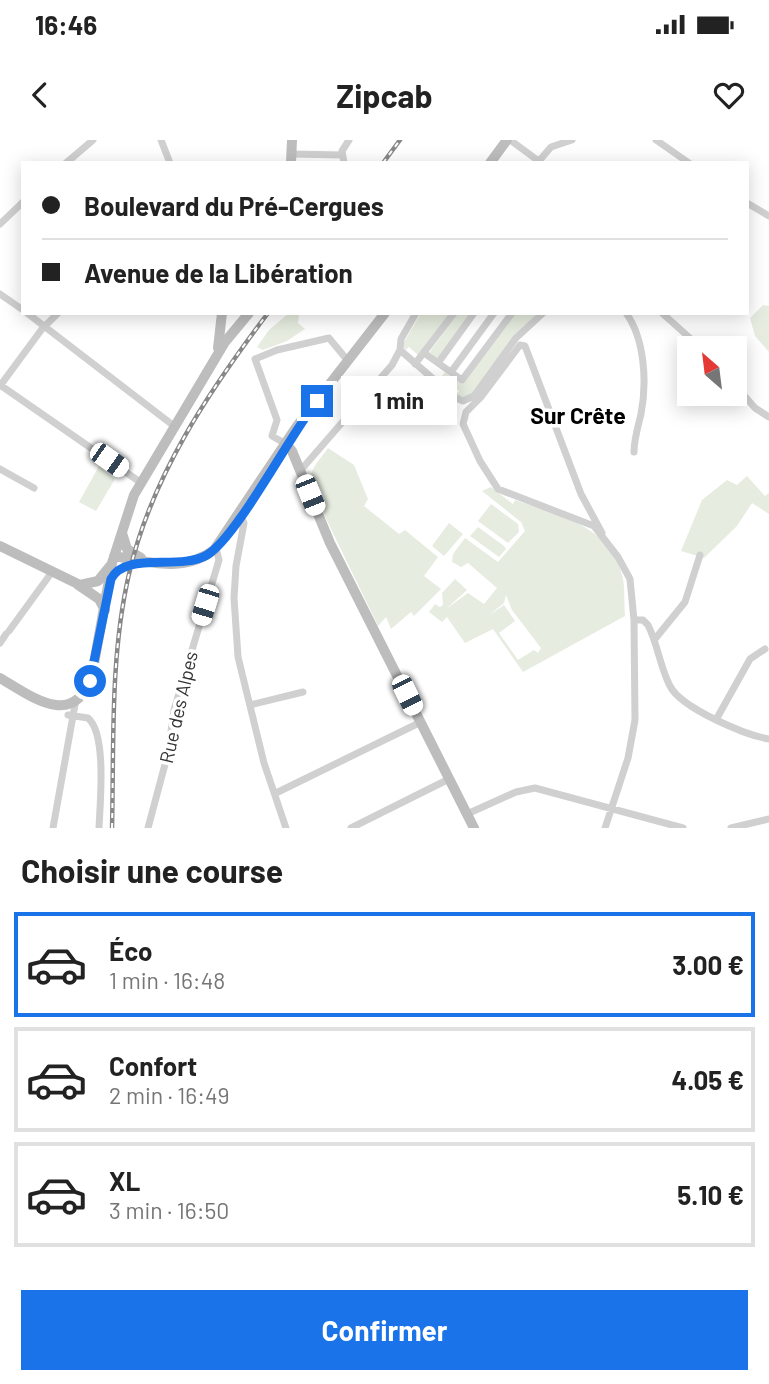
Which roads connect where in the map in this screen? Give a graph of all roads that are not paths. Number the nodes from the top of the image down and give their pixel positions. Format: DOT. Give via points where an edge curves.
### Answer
graph roads {
  1 [pos="93,140"];
  2 [pos="161,140"];
  3 [pos="292,140"];
  4 [pos="349,140"];
  5 [pos="508,140"];
  6 [pos="572,140"];
  7 [pos="656,140"];
  8 [pos="291,158"];
  9 [pos="343,159"];
  10 [pos="68,161"];
  11 [pos="169,161"];
  12 [pos="492,161"];
  13 [pos="537,161"];
  14 [pos="539,161"];
  15 [pos="686,161"];
  16 [pos="21,204"];
  17 [pos="749,204"];
  18 [pos="769,216"];
  19 [pos="0,224"];
  20 [pos="0,294"];
  21 [pos="21,309"];
  22 [pos="29,315"];
  23 [pos="56,315"];
  24 [pos="383,315"];
  25 [pos="415,315"];
  26 [pos="452,315"];
  27 [pos="473,315"];
  28 [pos="493,315"];
  29 [pos="511,315"];
  30 [pos="540,315"];
  31 [pos="627,315"];
  32 [pos="664,315"];
  33 [pos="221,316"];
  34 [pos="245,316"];
  35 [pos="44,326"];
  36 [pos="234,331"];
  37 [pos="688,336"];
  38 [pos="400,350"];
  39 [pos="424,353"];
  40 [pos="217,355"];
  41 [pos="348,361"];
  42 [pos="438,363"];
  43 [pos="415,364"];
  44 [pos="451,372"];
  45 [pos="0,385"];
  46 [pos="747,399"];
  47 [pos="769,417"];
  48 [pos="174,426"];
  49 [pos="286,444"];
  50 [pos="634,452"];
  51 [pos="0,469"];
  52 [pos="300,470"];
  53 [pos="269,471"];
  54 [pos="141,482"];
  55 [pos="34,488"];
  56 [pos="240,515"];
  57 [pos="121,530"];
  58 [pos="602,533"];
  59 [pos="0,545"];
  60 [pos="216,548"];
  61 [pos="700,555"];
  62 [pos="113,560"];
  63 [pos="151,564"];
  64 [pos="52,572"];
  65 [pos="111,579"];
  66 [pos="76,584"];
  67 [pos="105,610"];
  68 [pos="634,620"];
  69 [pos="655,639"];
  70 [pos="0,643"];
  71 [pos="765,649"];
  72 [pos="2,684"];
  73 [pos="303,692"];
  74 [pos="250,705"];
  75 [pos="68,712"];
  76 [pos="717,718"];
  77 [pos="421,722"];
  78 [pos="769,738"];
  79 [pos="449,779"];
  80 [pos="276,793"];
  81 [pos="611,808"];
  82 [pos="467,814"];
  83 [pos="769,819"];
  84 [pos="52,828"];
  85 [pos="99,828"];
  86 [pos="148,828"];
  87 [pos="286,828"];
  88 [pos="351,828"];
  89 [pos="474,828"];
  90 [pos="605,828"];
  91 [pos="682,828"];
  92 [pos="731,828"];
  1 -- 10 [label="street"];
  2 -- 11 [label="street"];
  3 -- 8 [label="main road"];
  4 -- 9 [label="street"];
  5 -- 12 [label="main road"];
  5 -- 13 [label="street"];
  6 -- 14 [label="street" via="551,147"];
  7 -- 15 [label="street"];
  8 -- 9 [label="street"];
  16 -- 19 [label="street"];
  17 -- 18 [label="street"];
  20 -- 21 [label="street"];
  22 -- 35 [label="street"];
  23 -- 35 [label="street"];
  24 -- 41 [label="main road"];
  25 -- 38 [label="street"];
  26 -- 39 [label="street"];
  27 -- 42 [label="street"];
  28 -- 44 [label="street"];
  29 -- 44 [label="street" via="462,380"];
  30 -- 43 [label="street" via="516,338 469,400 457,399"];
  31 -- 50 [label="street" via="638,334 643,377"];
  32 -- 37 [label="street"];
  33 -- 36 [label="main road" via="227,330"];
  33 -- 40 [label="main road"];
  34 -- 36 [label="main road"];
  35 -- 45 [label="street"];
  35 -- 48 [label="street"];
  36 -- 40 [label="main road"];
  38 -- 43 [label="street"];
  38 -- 52 [label="street"];
  39 -- 42 [label="street"];
  39 -- 43 [label="street"];
  40 -- 48 [label="main road"];
  41 -- 49 [label="main road"];
  41 -- 49 [label="street" via="329,338 256,358 277,420 272,436"];
  42 -- 44 [label="street"];
  45 -- 54 [label="street"];
  46 -- 47 [label="street"];
  48 -- 54 [label="main road"];
  49 -- 52 [label="main road"];
  49 -- 53 [label="main road"];
  51 -- 55 [label="street"];
  52 -- 53 [label="main road" via="281,463"];
  52 -- 77 [label="main road" via="334,551"];
  53 -- 56 [label="main road"];
  54 -- 57 [label="main road"];
  56 -- 60 [label="main road"];
  56 -- 74 [label="street" via="244,523 236,566 235,620"];
  57 -- 62 [label="main road"];
  57 -- 63 [label="main road" via="127,549"];
  58 -- 58 [label="street" via="580,494 523,344 462,422 498,489 590,524"];
  58 -- 68 [label="street" via="630,579"];
  59 -- 64 [label="main road"];
  60 -- 63 [label="main road" via="186,564"];
  60 -- 86 [label="street, Rue des Alpes" via="219,560 174,710"];
  61 -- 69 [label="street" via="685,602"];
  62 -- 63 [label="main road"];
  62 -- 65 [label="main road"];
  62 -- 66 [label="main road" via="98,581"];
  63 -- 65 [label="main road" via="126,565"];
  64 -- 66 [label="main road"];
  64 -- 70 [label="street"];
  65 -- 67 [label="main road"];
  66 -- 67 [label="main road" via="99,599"];
  67 -- 75 [label="main road" via="92,675"];
  68 -- 69 [label="street" via="644,621"];
  68 -- 81 [label="street" via="635,720"];
  69 -- 76 [label="street" via="673,691"];
  71 -- 76 [label="street" via="750,659"];
  72 -- 75 [label="main road"];
  73 -- 74 [label="street"];
  74 -- 80 [label="street"];
  75 -- 84 [label="street" via="70,725"];
  75 -- 85 [label="street" via="88,718 94,727 101,771"];
  76 -- 78 [label="street" via="736,730"];
  77 -- 79 [label="main road"];
  77 -- 80 [label="street"];
  79 -- 82 [label="main road"];
  79 -- 88 [label="street"];
  80 -- 87 [label="street"];
  81 -- 82 [label="street" via="530,789"];
  81 -- 90 [label="street"];
  81 -- 91 [label="street"];
  82 -- 89 [label="main road"];
  83 -- 92 [label="street"];
}
